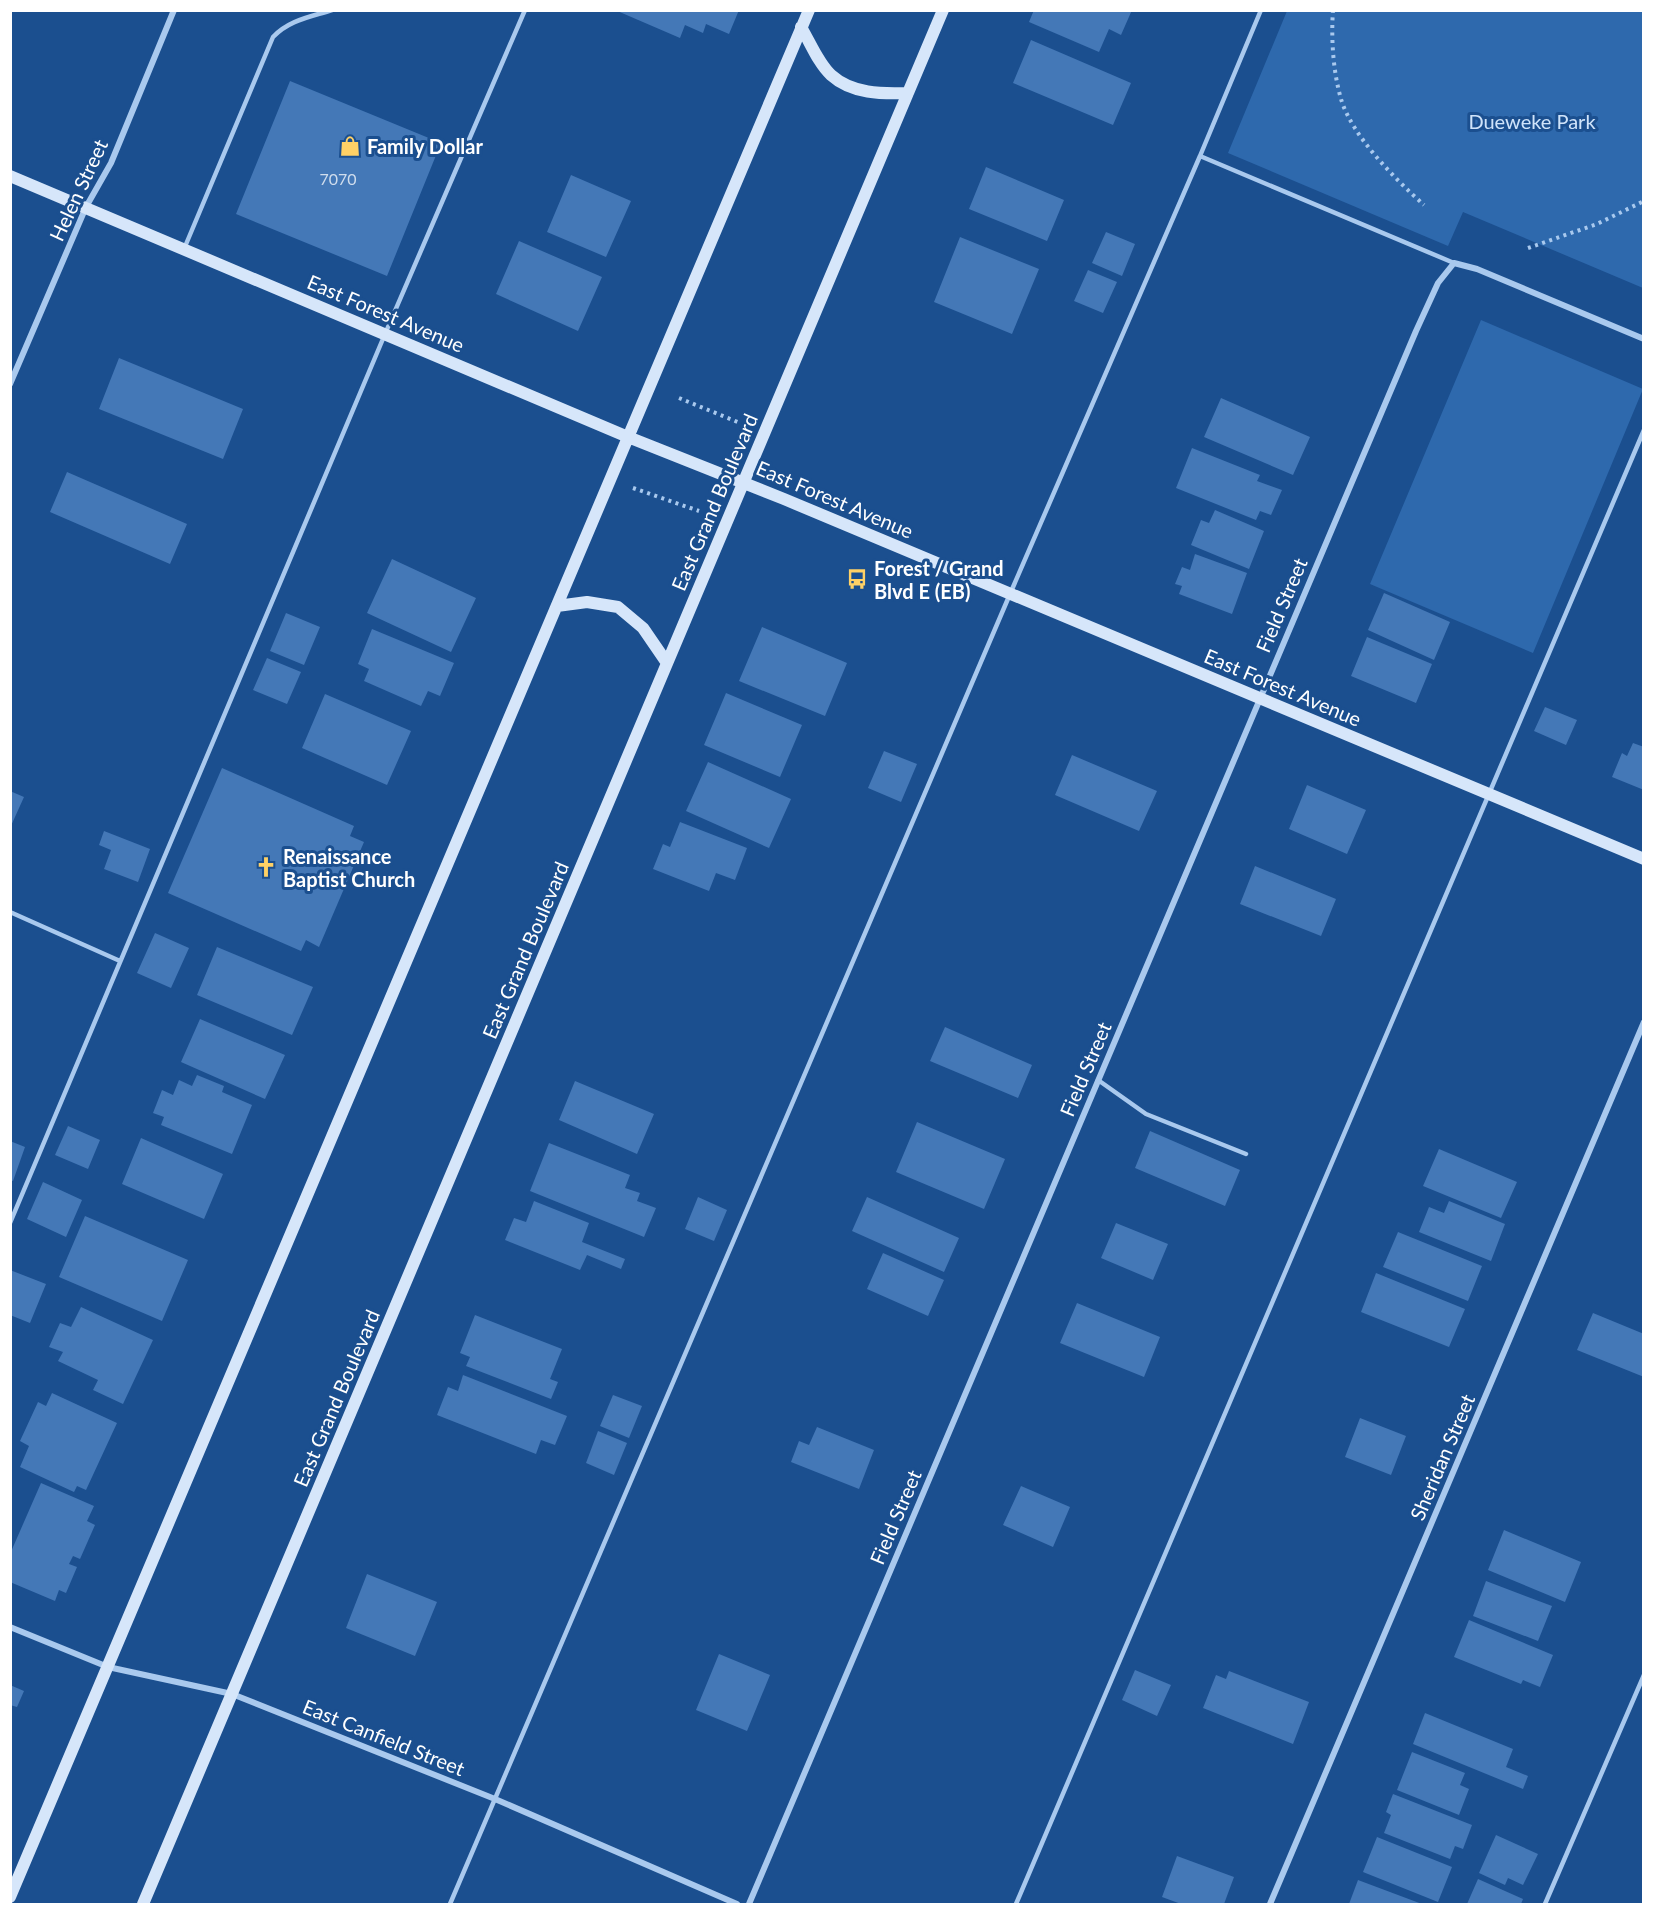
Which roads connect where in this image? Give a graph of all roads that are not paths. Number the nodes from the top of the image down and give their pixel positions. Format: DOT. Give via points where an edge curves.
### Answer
graph roads {
  1 [pos="174,10"];
  2 [pos="332,10"];
  3 [pos="525,10"];
  4 [pos="809,10"];
  5 [pos="943,10"];
  6 [pos="1261,10"];
  7 [pos="801,27"];
  8 [pos="908,93"];
  9 [pos="1200,156"];
  10 [pos="10,176"];
  11 [pos="86,207"];
  12 [pos="184,249"];
  13 [pos="1454,263"];
  14 [pos="385,334"];
  15 [pos="1644,339"];
  16 [pos="10,384"];
  17 [pos="1644,430"];
  18 [pos="628,437"];
  19 [pos="743,482"];
  20 [pos="1010,594"];
  21 [pos="557,606"];
  22 [pos="667,663"];
  23 [pos="1260,698"];
  24 [pos="1488,794"];
  25 [pos="1644,859"];
  26 [pos="10,912"];
  27 [pos="120,961"];
  28 [pos="1644,1022"];
  29 [pos="1098,1080"];
  30 [pos="1246,1154"];
  31 [pos="10,1222"];
  32 [pos="10,1627"];
  33 [pos="108,1667"];
  34 [pos="1644,1675"];
  35 [pos="232,1694"];
  36 [pos="495,1799"];
  37 [pos="10,1897"];
  38 [pos="143,1905"];
  39 [pos="450,1905"];
  40 [pos="737,1905"];
  41 [pos="749,1905"];
  42 [pos="1016,1905"];
  43 [pos="1270,1905"];
  44 [pos="1545,1905"];
  1 -- 11 [label="street, Helen Street" via="111,163"];
  2 -- 12 [label="lane" via="283,27 273,37"];
  3 -- 14 [label="lane"];
  4 -- 7 [label="main road"];
  5 -- 8 [label="main road, East Grand Boulevard"];
  6 -- 9 [label="lane"];
  7 -- 8 [label="main road" via="831,75 847,85 876,94"];
  7 -- 18 [label="main road"];
  8 -- 19 [label="main road, East Grand Boulevard"];
  9 -- 13 [label="lane"];
  9 -- 20 [label="lane"];
  10 -- 11 [label="main road, East Forest Avenue"];
  11 -- 12 [label="main road, East Forest Avenue"];
  11 -- 16 [label="street, Helen Street"];
  12 -- 14 [label="main road, East Forest Avenue"];
  13 -- 15 [label="street" via="1477,268"];
  13 -- 23 [label="street, Field Street" via="1438,283 1416,331"];
  14 -- 18 [label="main road, East Forest Avenue"];
  14 -- 27 [label="lane"];
  17 -- 24 [label="lane"];
  18 -- 19 [label="main road, East Forest Avenue"];
  18 -- 21 [label="main road"];
  19 -- 20 [label="main road, East Forest Avenue"];
  19 -- 22 [label="main road, East Grand Boulevard"];
  20 -- 23 [label="main road, East Forest Avenue"];
  20 -- 36 [label="lane"];
  21 -- 22 [label="main road" via="587,602 618,607 643,628"];
  21 -- 33 [label="main road"];
  22 -- 35 [label="main road, East Grand Boulevard"];
  23 -- 24 [label="main road, East Forest Avenue"];
  23 -- 29 [label="street, Field Street"];
  24 -- 25 [label="main road, East Forest Avenue"];
  24 -- 42 [label="lane"];
  26 -- 27 [label="lane"];
  27 -- 31 [label="lane"];
  28 -- 43 [label="street, Sheridan Street"];
  29 -- 30 [label="lane" via="1146,1114"];
  29 -- 41 [label="street, Field Street"];
  32 -- 33 [label="street, East Canfield Street"];
  33 -- 35 [label="street, East Canfield Street"];
  33 -- 37 [label="main road"];
  34 -- 44 [label="lane"];
  35 -- 36 [label="street, East Canfield Street"];
  35 -- 38 [label="main road, East Grand Boulevard"];
  36 -- 39 [label="lane"];
  36 -- 40 [label="street, East Canfield Street"];
}
